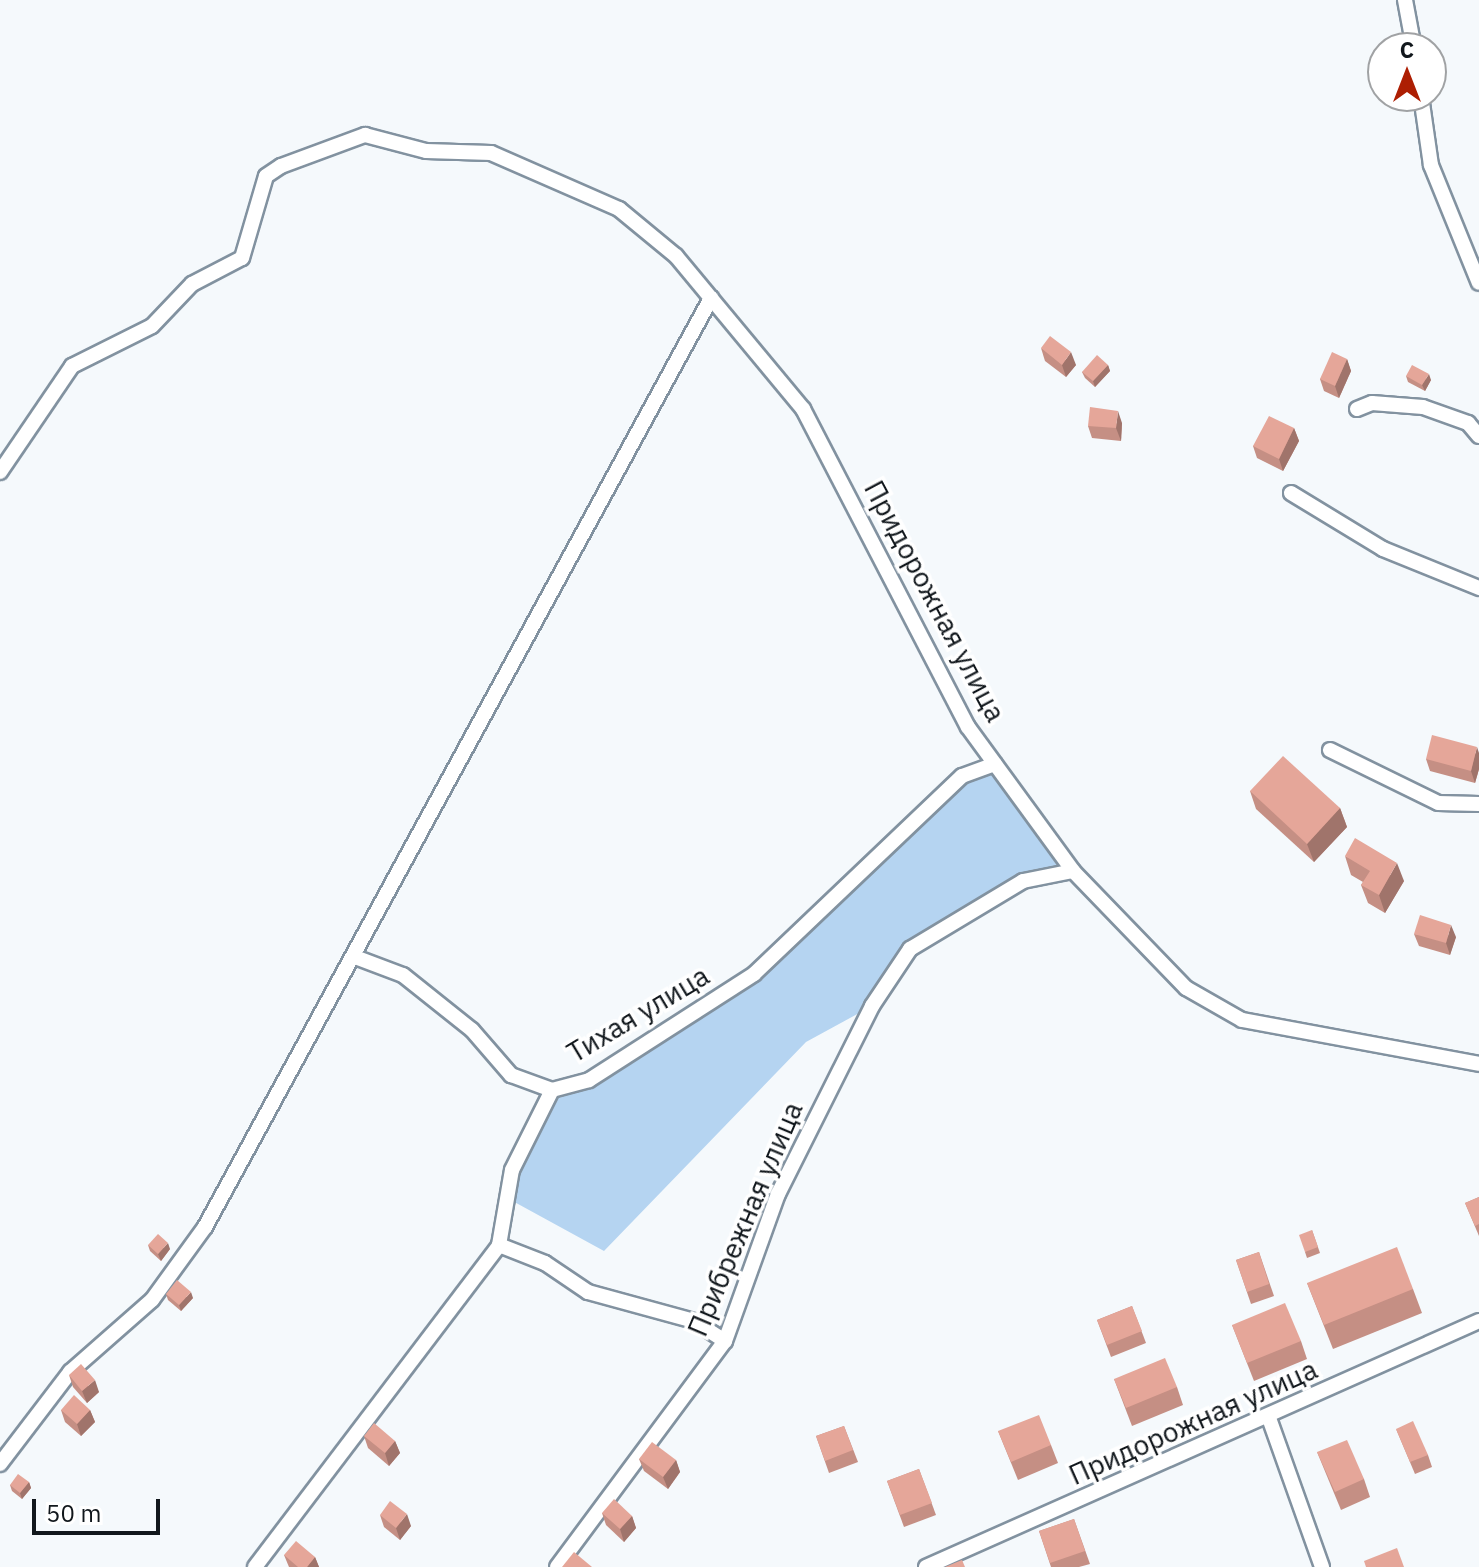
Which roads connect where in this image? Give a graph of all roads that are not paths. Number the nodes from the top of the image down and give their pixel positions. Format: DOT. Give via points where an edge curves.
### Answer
graph roads {
  1 [pos="1405,0"];
  2 [pos="1411,32"];
  3 [pos="1423,112"];
  4 [pos="1479,283"];
  5 [pos="711,298"];
  6 [pos="1357,409"];
  7 [pos="1479,436"];
  8 [pos="0,472"];
  9 [pos="1291,493"];
  10 [pos="1479,588"];
  11 [pos="1330,750"];
  12 [pos="995,764"];
  13 [pos="1479,804"];
  14 [pos="1073,871"];
  15 [pos="355,957"];
  16 [pos="1479,1064"];
  17 [pos="552,1090"];
  18 [pos="499,1245"];
  19 [pos="1479,1321"];
  20 [pos="725,1341"];
  21 [pos="1269,1418"];
  22 [pos="0,1464"];
  23 [pos="255,1567"];
  24 [pos="557,1567"];
  25 [pos="926,1567"];
  26 [pos="1322,1567"];
  1 -- 2 [label="street"];
  3 -- 4 [label="street" via="1431,165"];
  5 -- 8 [label="street, Придорожная улица" via="676,256 619,209 491,153 426,151 365,135 266,176 242,258 192,284 152,326 72,366"];
  5 -- 12 [label="street, Придорожная улица" via="803,409 968,727"];
  5 -- 15 [label="street"];
  6 -- 7 [label="street" via="1372,403 1423,407 1468,423"];
  9 -- 10 [label="street" via="1383,549"];
  11 -- 13 [label="street" via="1438,803"];
  12 -- 14 [label="street, Придорожная улица"];
  12 -- 17 [label="street, Тихая улица" via="962,776 754,974 589,1080"];
  14 -- 16 [label="street, Придорожная улица" via="1186,988 1242,1020"];
  14 -- 20 [label="street, Прибрежная улица" via="1023,881 910,949 872,1006 778,1194"];
  15 -- 17 [label="street" via="403,975 472,1030 511,1075"];
  15 -- 22 [label="street" via="205,1227 152,1300 70,1372"];
  17 -- 18 [label="street, Тихая улица" via="512,1170"];
  18 -- 20 [label="street" via="545,1263 588,1292 694,1321"];
  18 -- 23 [label="street, Тихая улица"];
  19 -- 21 [label="street, Придорожная улица"];
  20 -- 24 [label="street, Прибрежная улица"];
  21 -- 25 [label="street, Придорожная улица"];
  21 -- 26 [label="street"];
}
